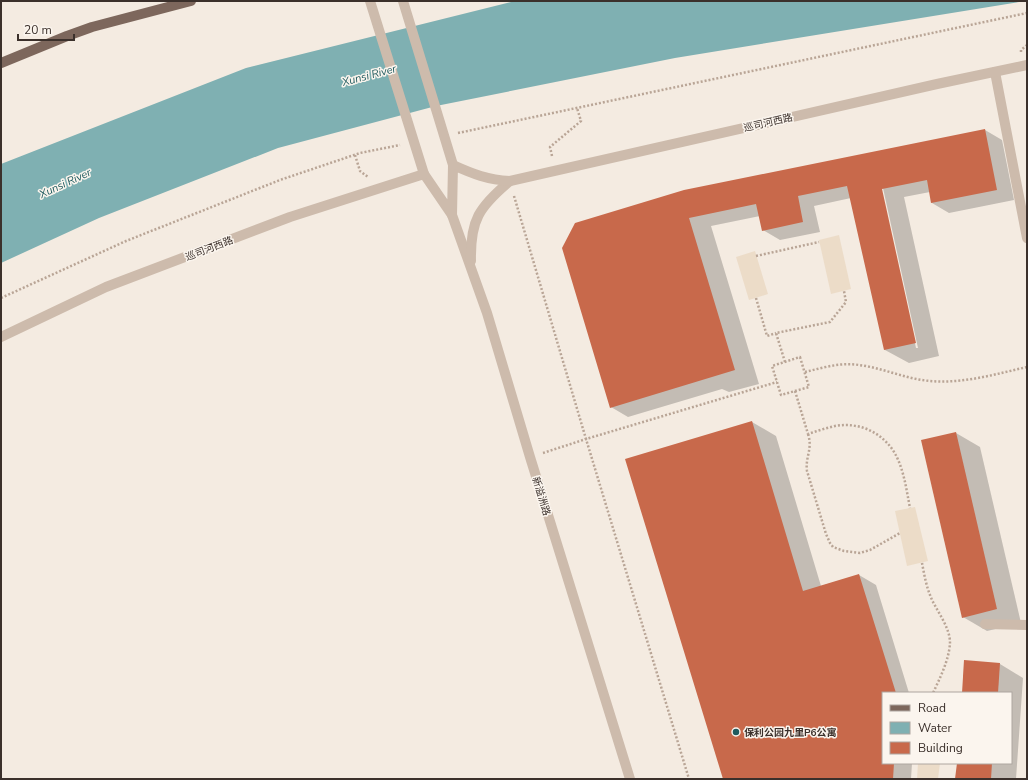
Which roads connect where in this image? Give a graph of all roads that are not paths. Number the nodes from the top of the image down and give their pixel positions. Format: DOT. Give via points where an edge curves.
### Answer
graph roads {
  1 [pos="190,1"];
  2 [pos="370,1"];
  3 [pos="403,1"];
  4 [pos="1,63"];
  5 [pos="1027,65"];
  6 [pos="995,72"];
  7 [pos="453,164"];
  8 [pos="424,174"];
  9 [pos="510,181"];
  10 [pos="452,215"];
  11 [pos="1027,238"];
  12 [pos="471,269"];
  13 [pos="1,337"];
  14 [pos="985,624"];
  15 [pos="1027,625"];
  16 [pos="630,779"];
  1 -- 4 [label="main road" via="92,27"];
  2 -- 8 [label="street, bridge"];
  3 -- 7 [label="street, bridge"];
  5 -- 6 [label="street, 巡司河西路"];
  6 -- 9 [label="street, 巡司河西路"];
  6 -- 11 [label="street"];
  7 -- 9 [label="street" via="478,176"];
  7 -- 10 [label="street"];
  8 -- 10 [label="street"];
  8 -- 13 [label="street, 巡司河西路" via="290,217 106,287"];
  9 -- 12 [label="street" via="484,205 475,222 471,242"];
  10 -- 12 [label="street, 新溢洲路"];
  12 -- 16 [label="street, 新溢洲路" via="487,313"];
  14 -- 15 [label="street"];
}
